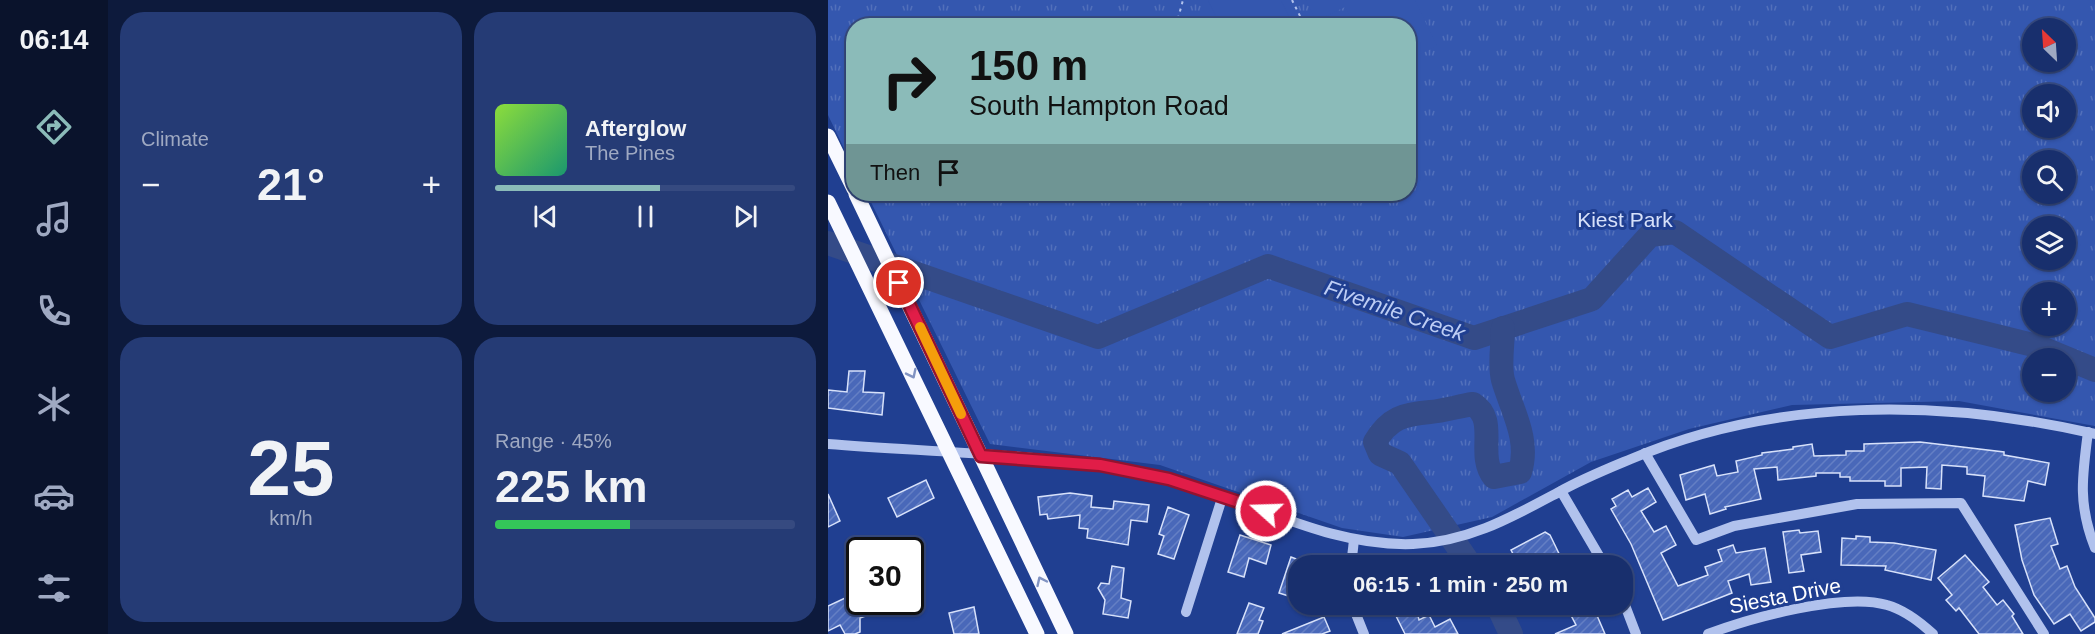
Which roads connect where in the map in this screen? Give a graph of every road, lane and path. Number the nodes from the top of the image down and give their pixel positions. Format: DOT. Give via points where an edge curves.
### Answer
graph roads {
  1 [pos="1183,0"];
  2 [pos="1292,0"];
  3 [pos="1178,18"];
  4 [pos="1301,18"];
  5 [pos="828,136"];
  6 [pos="846,173"];
  7 [pos="859,201"];
  8 [pos="828,202"];
  9 [pos="2092,433"];
  10 [pos="828,444"];
  11 [pos="1645,453"];
  12 [pos="951,454"];
  13 [pos="981,456"];
  14 [pos="1561,491"];
  15 [pos="1223,495"];
  16 [pos="1354,540"];
  17 [pos="2095,548"];
  18 [pos="1352,555"];
  19 [pos="1599,555"];
  20 [pos="1186,612"];
  21 [pos="1356,615"];
  22 [pos="1629,615"];
  23 [pos="1037,634"];
  24 [pos="1066,634"];
  25 [pos="1364,634"];
  26 [pos="1636,634"];
  27 [pos="1708,634"];
  28 [pos="1934,634"];
  29 [pos="2044,634"];
  1 -- 3 [label="path"];
  2 -- 4 [label="path"];
  5 -- 6 [label="main road"];
  7 -- 13 [label="main road"];
  8 -- 12 [label="main road, one-way"];
  9 -- 11 [label="street" via="1939,410 1880,408 1769,420"];
  9 -- 17 [label="street" via="2081,484"];
  10 -- 12 [label="street"];
  11 -- 14 [label="street"];
  11 -- 29 [label="street" via="1696,540 1734,526 1857,504 1960,503"];
  12 -- 13 [label="street"];
  12 -- 23 [label="main road"];
  13 -- 15 [label="street" via="1100,465"];
  24 -- 13 [label="main road, one-way"];
  14 -- 16 [label="street" via="1488,529 1416,544"];
  14 -- 19 [label="street"];
  15 -- 16 [label="street" via="1330,535"];
  15 -- 20 [label="street"];
  16 -- 18 [label="street"];
  21 -- 25 [label="street"];
  22 -- 26 [label="street"];
  27 -- 28 [label="street, Siesta Drive" via="1809,607 1849,602 1887,605 1917,619"];
}
